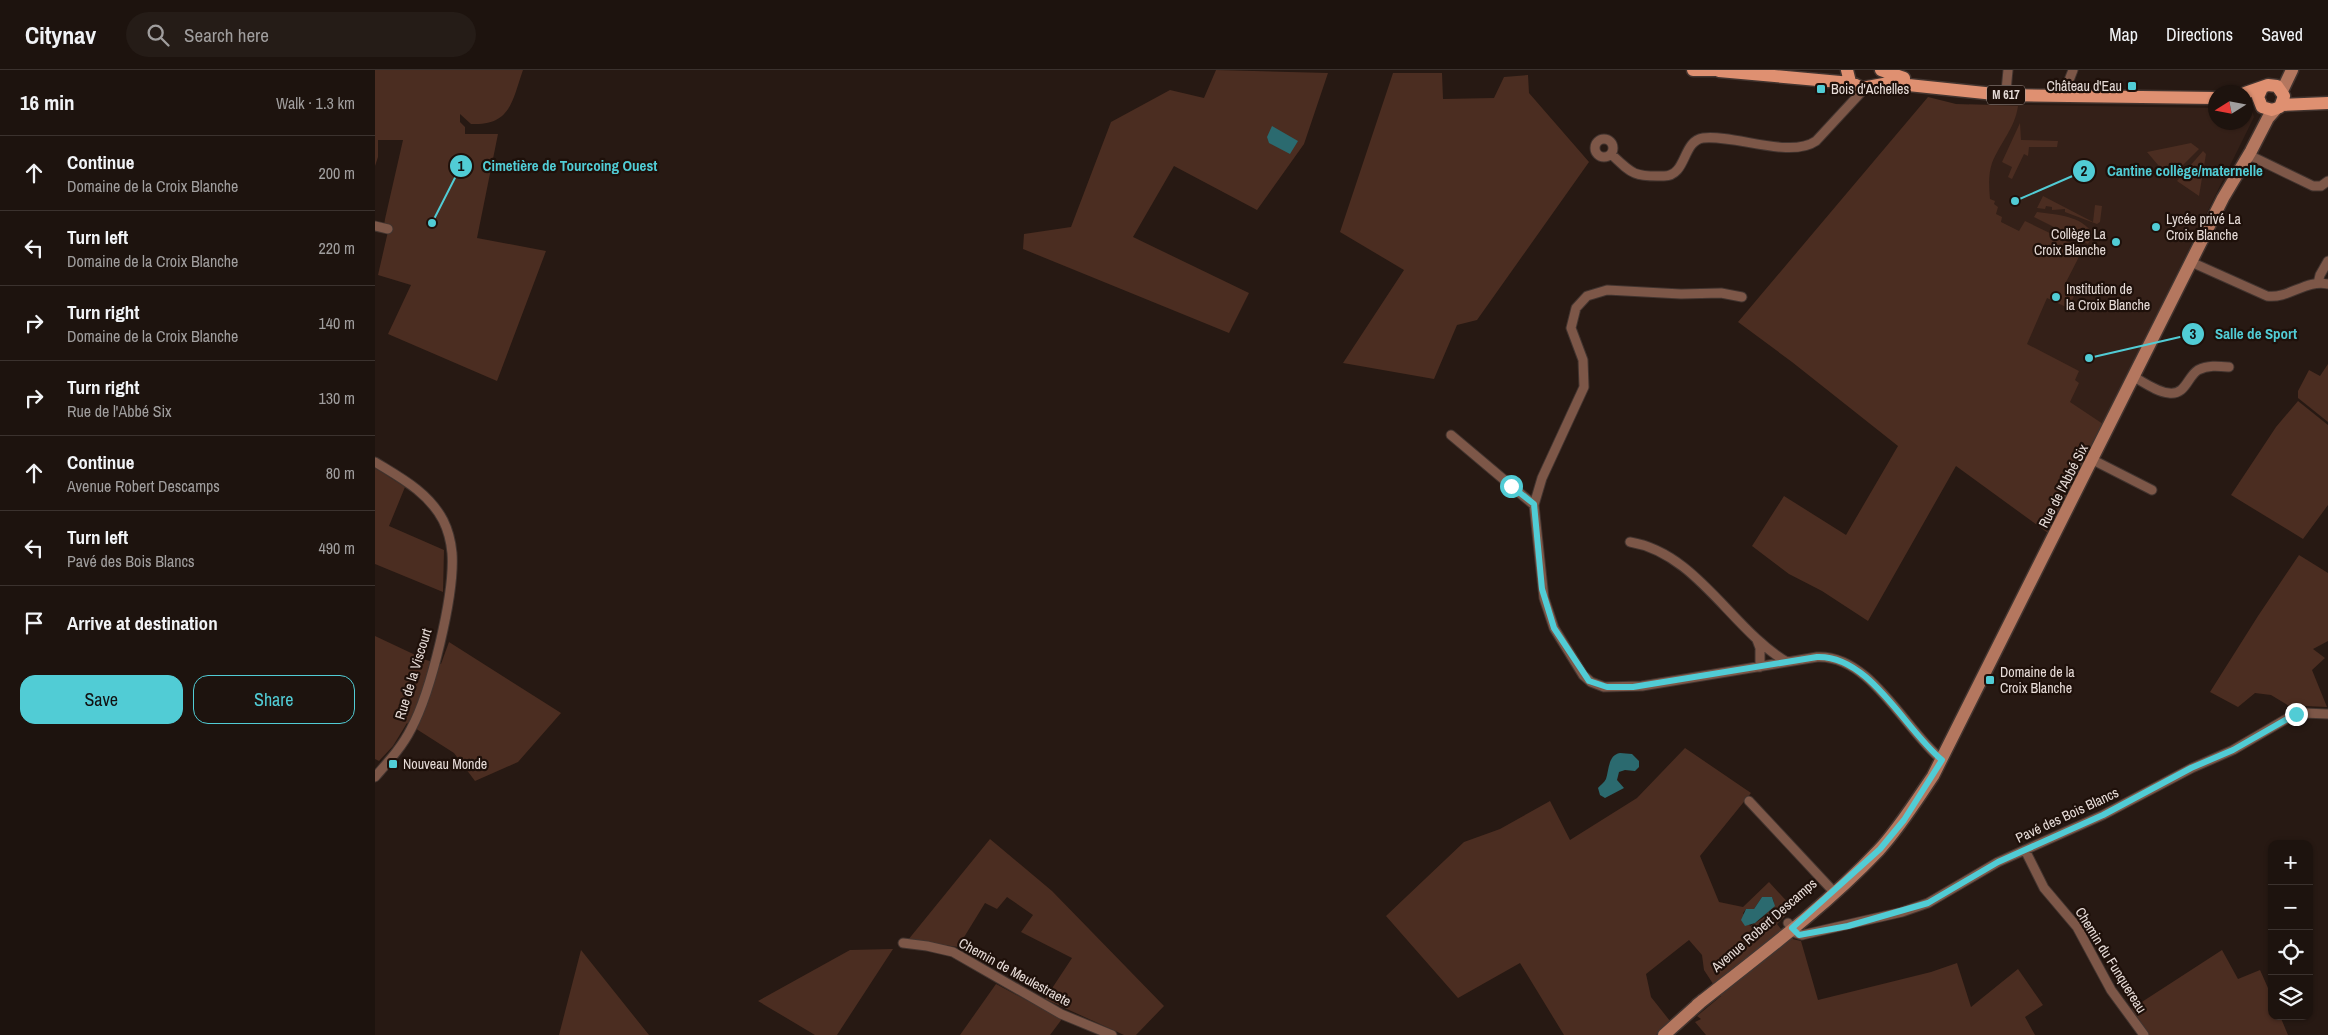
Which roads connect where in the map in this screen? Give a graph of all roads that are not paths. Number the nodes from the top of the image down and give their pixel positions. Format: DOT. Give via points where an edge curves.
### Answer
graph roads {
  1 [pos="1693,70"];
  2 [pos="1729,70"];
  3 [pos="1747,70"];
  4 [pos="1843,70"];
  5 [pos="1847,70"];
  6 [pos="1877,70"];
  7 [pos="1881,70"];
  8 [pos="2008,70"];
  9 [pos="2073,70"];
  10 [pos="2283,70"];
  11 [pos="2291,70"];
  12 [pos="1719,71"];
  13 [pos="1852,84"];
  14 [pos="1868,86"];
  15 [pos="2005,91"];
  16 [pos="2064,93"];
  17 [pos="2208,94"];
  18 [pos="2253,94"];
  19 [pos="2208,98"];
  20 [pos="2253,98"];
  21 [pos="2272,98"];
  22 [pos="2328,98"];
  23 [pos="2328,103"];
  24 [pos="1832,123"];
  25 [pos="1611,154"];
  26 [pos="2249,155"];
  27 [pos="2328,181"];
  28 [pos="2228,187"];
  29 [pos="375,226"];
  30 [pos="388,229"];
  31 [pos="2328,261"];
  32 [pos="2191,262"];
  33 [pos="2323,284"];
  34 [pos="1742,298"];
  35 [pos="2229,366"];
  36 [pos="2134,377"];
  37 [pos="1451,435"];
  38 [pos="2093,460"];
  39 [pos="375,462"];
  40 [pos="2152,490"];
  41 [pos="1534,504"];
  42 [pos="1630,542"];
  43 [pos="1756,638"];
  44 [pos="1787,662"];
  45 [pos="1760,667"];
  46 [pos="2328,714"];
  47 [pos="1942,760"];
  48 [pos="375,777"];
  49 [pos="1749,801"];
  50 [pos="2025,850"];
  51 [pos="1852,873"];
  52 [pos="1832,889"];
  53 [pos="1790,926"];
  54 [pos="903,943"];
  55 [pos="1112,1035"];
  56 [pos="1664,1035"];
  57 [pos="2144,1035"];
  1 -- 12 [label="main road"];
  2 -- 12 [label="main road"];
  3 -- 4 [label="main road" via="1827,73"];
  5 -- 13 [label="main road"];
  6 -- 14 [label="main road" via="1876,78"];
  7 -- 15 [label="main road, M 617" via="1893,76 1936,84"];
  8 -- 15 [label="street"];
  9 -- 16 [label="street"];
  10 -- 21 [label="main road"];
  11 -- 21 [label="main road"];
  12 -- 13 [label="main road"];
  13 -- 14 [label="main road"];
  13 -- 24 [label="street"];
  14 -- 19 [label="main road, M 617" via="1889,83 2004,95"];
  14 -- 24 [label="street"];
  15 -- 16 [label="main road, M 617"];
  16 -- 17 [label="main road, M 617"];
  18 -- 21 [label="main road"];
  20 -- 21 [label="main road"];
  21 -- 22 [label="main road"];
  21 -- 23 [label="main road"];
  21 -- 26 [label="main road, Rue de l'Abbé Six" via="2268,118"];
  21 -- 28 [label="main road, Rue de l'Abbé Six"];
  24 -- 25 [label="street" via="1816,141 1805,146 1764,146 1739,139 1700,139 1692,145 1678,170 1669,176 1636,176"];
  26 -- 27 [label="street" via="2313,186 2321,186"];
  26 -- 28 [label="main road, Rue de l'Abbé Six"];
  28 -- 32 [label="main road, Rue de l'Abbé Six"];
  29 -- 30 [label="street"];
  31 -- 33 [label="street" via="2320,275"];
  32 -- 33 [label="street" via="2267,296 2280,296"];
  32 -- 36 [label="main road, Rue de l'Abbé Six"];
  34 -- 41 [label="street" via="1721,293 1607,290 1583,300 1574,312 1571,324 1583,360 1584,387 1541,478"];
  35 -- 36 [label="street" via="2202,368 2195,372 2183,389 2172,393 2163,392"];
  36 -- 38 [label="main road, Rue de l'Abbé Six"];
  37 -- 41 [label="street"];
  38 -- 40 [label="street"];
  38 -- 47 [label="main road, Rue de l'Abbé Six"];
  39 -- 48 [label="street, Rue de la Viscourt" via="418,489 439,515 452,548 449,598 417,716 399,748"];
  41 -- 45 [label="street" via="1542,589 1548,614 1589,681 1607,687 1633,687"];
  42 -- 43 [label="street" via="1653,548 1667,556 1707,588"];
  43 -- 44 [label="street"];
  43 -- 45 [label="street" via="1760,648"];
  44 -- 45 [label="street"];
  44 -- 47 [label="street" via="1829,657 1849,664 1870,682"];
  46 -- 50 [label="street, Pavé des Bois Blancs" via="2304,712 2292,716 2233,750"];
  47 -- 51 [label="main road, Rue de l'Abbé Six" via="1920,795"];
  49 -- 52 [label="street"];
  50 -- 53 [label="street, Pavé des Bois Blancs" via="1910,910 1802,935"];
  50 -- 57 [label="street, Chemin du Funquereau" via="2044,888 2077,927 2107,984"];
  51 -- 52 [label="main road, Avenue Robert Descamps"];
  52 -- 53 [label="main road, Avenue Robert Descamps"];
  53 -- 56 [label="main road, Avenue Robert Descamps"];
  54 -- 55 [label="street, Chemin de Meulestraete" via="935,947 960,955 1061,1014"];
}
